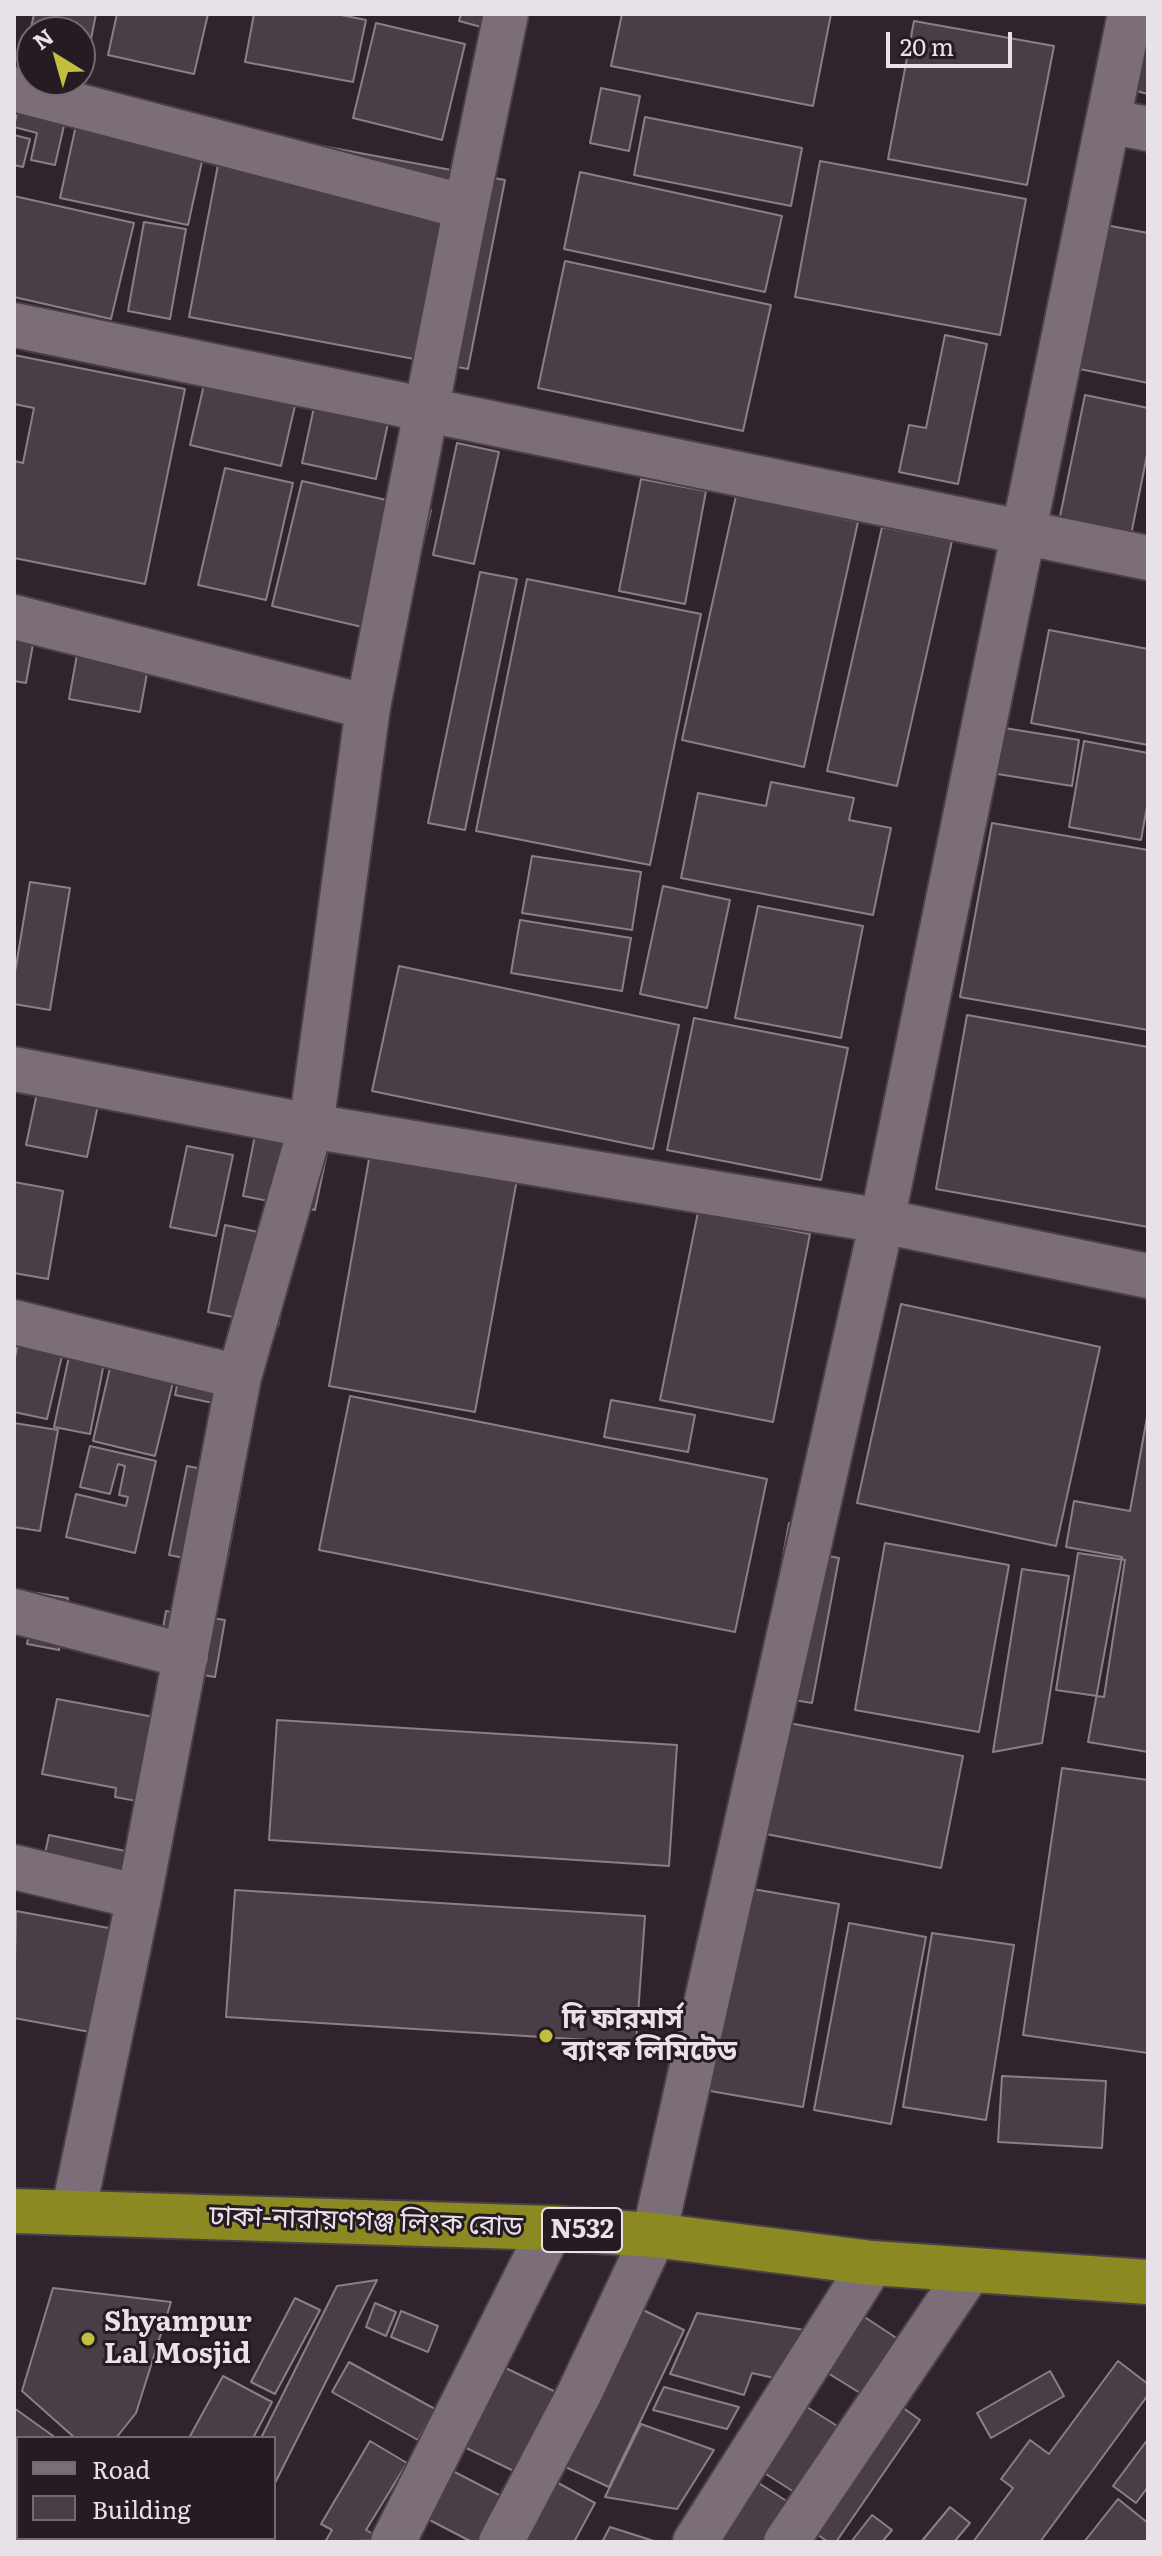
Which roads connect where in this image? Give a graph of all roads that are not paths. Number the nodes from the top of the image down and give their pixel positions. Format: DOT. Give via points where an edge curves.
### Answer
graph roads {
  1 [pos="506,14"];
  2 [pos="1130,14"];
  3 [pos="14,89"];
  4 [pos="1128,125"];
  5 [pos="466,207"];
  6 [pos="14,325"];
  7 [pos="426,410"];
  8 [pos="1023,534"];
  9 [pos="1148,558"];
  10 [pos="14,617"];
  11 [pos="368,707"];
  12 [pos="14,1069"];
  13 [pos="311,1126"];
  14 [pos="882,1221"];
  15 [pos="1148,1276"];
  16 [pos="14,1322"];
  17 [pos="239,1377"];
  18 [pos="14,1611"];
  19 [pos="186,1656"];
  20 [pos="14,1867"];
  21 [pos="139,1897"];
  22 [pos="14,2211"];
  23 [pos="73,2213"];
  24 [pos="551,2228"];
  25 [pos="654,2235"];
  26 [pos="872,2263"];
  27 [pos="970,2270"];
  28 [pos="1148,2282"];
  29 [pos="393,2542"];
  30 [pos="501,2542"];
  31 [pos="695,2542"];
  32 [pos="786,2542"];
  1 -- 5 [label="street"];
  2 -- 4 [label="street"];
  3 -- 5 [label="street"];
  4 -- 8 [label="street"];
  5 -- 7 [label="street"];
  6 -- 7 [label="street"];
  7 -- 8 [label="street"];
  7 -- 11 [label="street"];
  8 -- 9 [label="street"];
  8 -- 14 [label="street"];
  10 -- 11 [label="street"];
  11 -- 13 [label="street"];
  12 -- 13 [label="street"];
  13 -- 14 [label="street"];
  13 -- 17 [label="street"];
  14 -- 15 [label="street"];
  14 -- 25 [label="street"];
  16 -- 17 [label="street"];
  17 -- 19 [label="street"];
  18 -- 19 [label="street"];
  19 -- 21 [label="street"];
  20 -- 21 [label="street"];
  21 -- 23 [label="street"];
  22 -- 23 [label="highway, ঢাকা-নারায়ণগঞ্জ লিংক রোড / N532"];
  23 -- 24 [label="highway, ঢাকা-নারায়ণগঞ্জ লিংক রোড / N532"];
  24 -- 25 [label="highway, ঢাকা-নারায়ণগঞ্জ লিংক রোড / N532"];
  24 -- 29 [label="street"];
  25 -- 26 [label="highway, ঢাকা-নারায়ণগঞ্জ লিংক রোড / N532"];
  25 -- 30 [label="street"];
  26 -- 27 [label="highway, ঢাকা-নারায়ণগঞ্জ লিংক রোড / N532"];
  26 -- 31 [label="street"];
  27 -- 28 [label="highway, ঢাকা-নারায়ণগঞ্জ লিংক রোড / N532"];
  27 -- 32 [label="street"];
}
